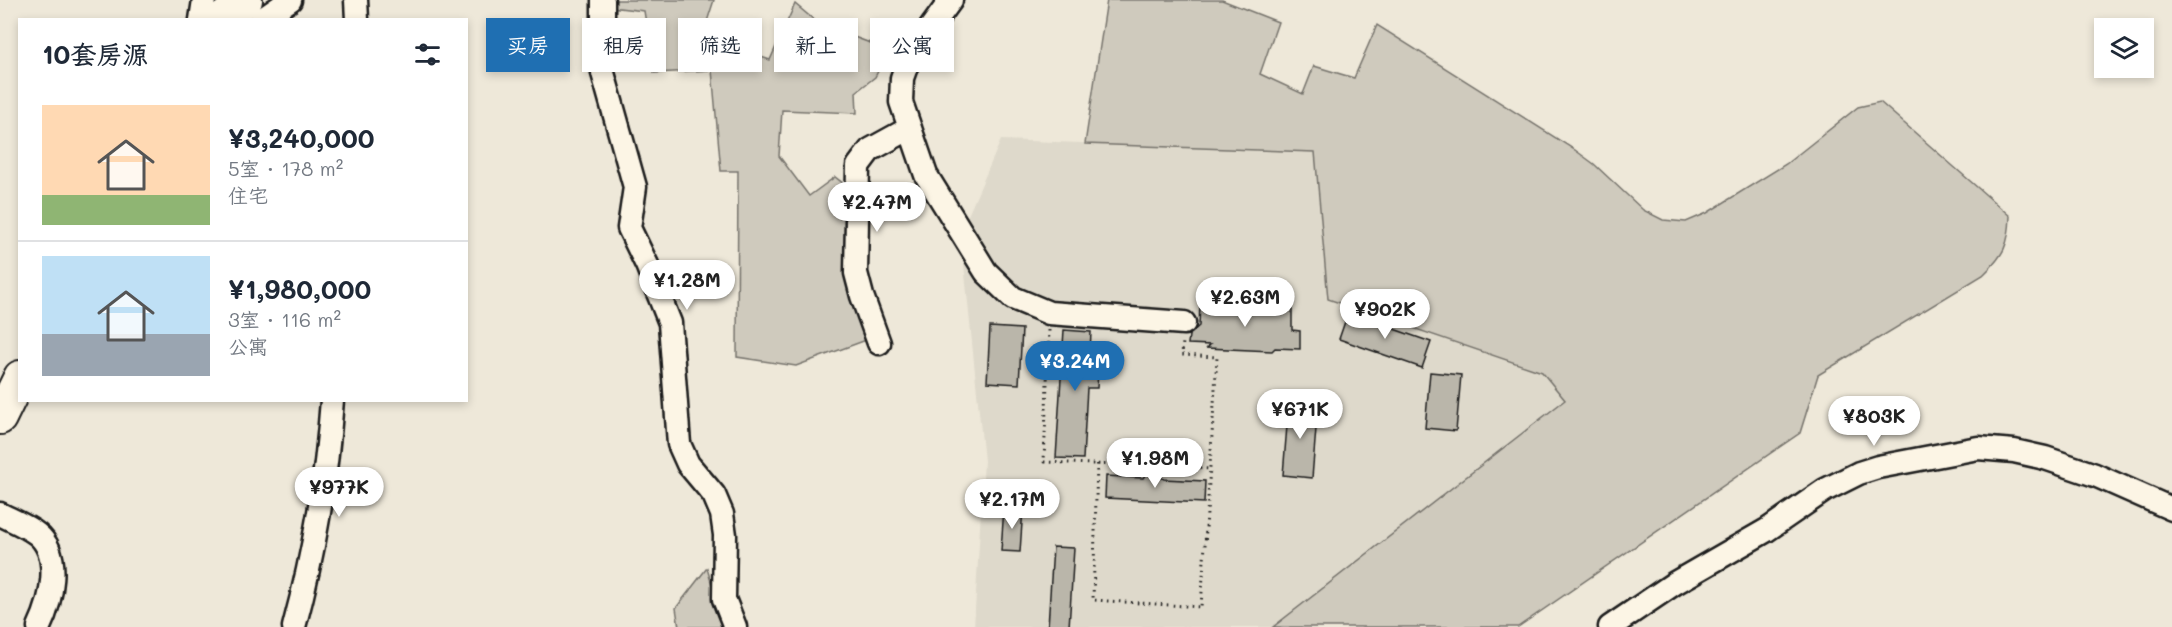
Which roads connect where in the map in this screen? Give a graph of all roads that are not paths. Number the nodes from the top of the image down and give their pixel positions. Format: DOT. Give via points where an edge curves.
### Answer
graph roads {
  1 [pos="290,0"];
  2 [pos="356,0"];
  3 [pos="603,0"];
  4 [pos="951,0"];
  5 [pos="264,18"];
  6 [pos="357,18"];
  7 [pos="909,128"];
  8 [pos="1184,322"];
  9 [pos="879,343"];
  10 [pos="18,381"];
  11 [pos="332,402"];
  12 [pos="0,418"];
  13 [pos="2172,509"];
  14 [pos="0,514"];
  15 [pos="39,627"];
  16 [pos="294,627"];
  17 [pos="735,627"];
  18 [pos="1610,627"];
  1 -- 5 [label="street"];
  2 -- 6 [label="street"];
  3 -- 17 [label="street" via="603,73 635,187 629,228 670,323 680,444 688,464 714,495 722,514 724,598"];
  4 -- 7 [label="street" via="905,66 901,89"];
  7 -- 8 [label="street" via="926,175 978,261 1013,298 1049,314"];
  7 -- 9 [label="street" via="870,150 858,166 856,273"];
  10 -- 12 [label="highway"];
  11 -- 16 [label="street" via="313,557"];
  13 -- 18 [label="street" via="2095,475 2014,451 1978,448 1878,467 1825,490"];
  14 -- 15 [label="street" via="36,533 50,553 50,595"];
}
